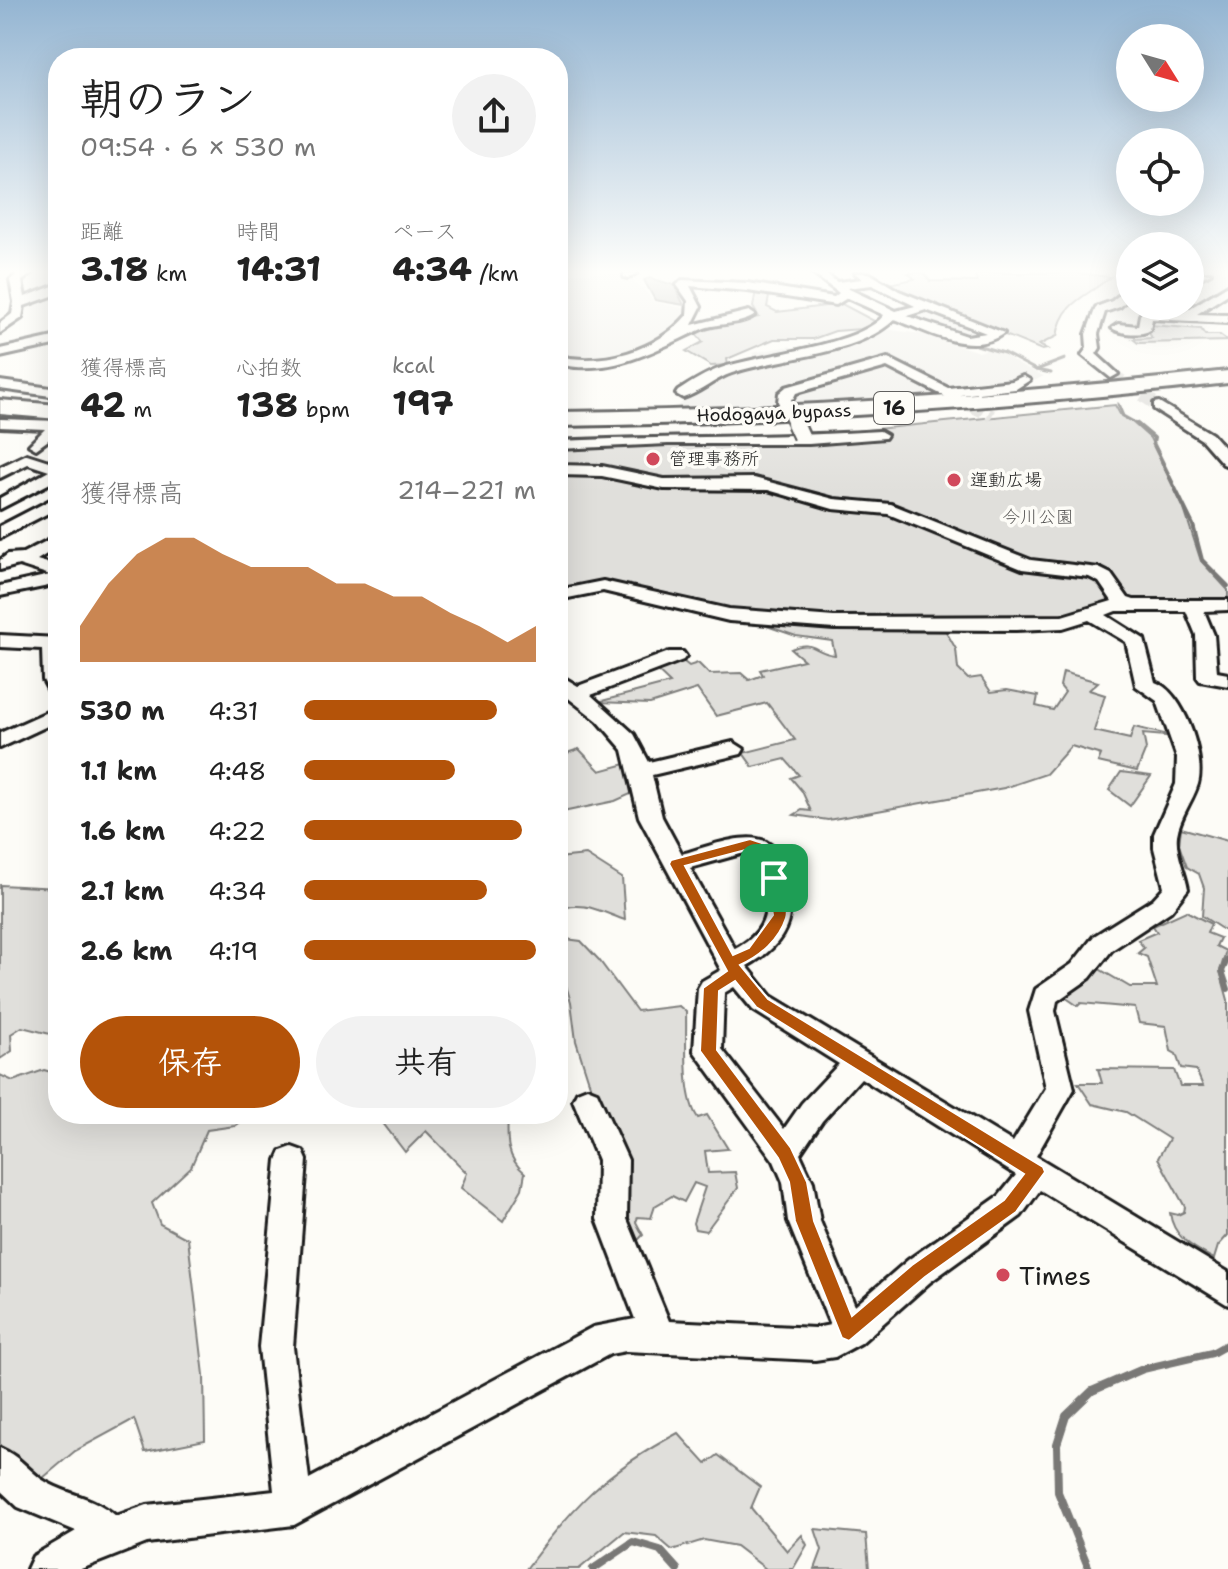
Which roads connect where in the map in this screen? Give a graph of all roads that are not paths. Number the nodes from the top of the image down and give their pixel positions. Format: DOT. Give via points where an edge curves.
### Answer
graph roads {
  1 [pos="21,346"];
  2 [pos="651,346"];
  3 [pos="659,346"];
  4 [pos="828,346"];
  5 [pos="1094,346"];
  6 [pos="0,353"];
  7 [pos="630,356"];
  8 [pos="568,362"];
  9 [pos="1111,374"];
  10 [pos="1228,377"];
  11 [pos="1023,380"];
  12 [pos="0,385"];
  13 [pos="1228,387"];
  14 [pos="48,392"];
  15 [pos="683,394"];
  16 [pos="0,398"];
  17 [pos="48,401"];
  18 [pos="1159,406"];
  19 [pos="0,407"];
  20 [pos="48,411"];
  21 [pos="568,419"];
  22 [pos="0,423"];
  23 [pos="48,425"];
  24 [pos="568,428"];
  25 [pos="48,435"];
  26 [pos="880,435"];
  27 [pos="802,438"];
  28 [pos="36,445"];
  29 [pos="568,445"];
  30 [pos="1228,461"];
  31 [pos="48,467"];
  32 [pos="568,470"];
  33 [pos="0,473"];
  34 [pos="48,477"];
  35 [pos="0,504"];
  36 [pos="48,507"];
  37 [pos="0,533"];
  38 [pos="48,545"];
  39 [pos="0,553"];
  40 [pos="20,560"];
  41 [pos="0,565"];
  42 [pos="48,569"];
  43 [pos="48,581"];
  44 [pos="0,591"];
  45 [pos="568,593"];
  46 [pos="1192,604"];
  47 [pos="1129,605"];
  48 [pos="1228,605"];
  49 [pos="1090,613"];
  50 [pos="0,641"];
  51 [pos="48,643"];
  52 [pos="676,656"];
  53 [pos="1228,680"];
  54 [pos="568,687"];
  55 [pos="568,688"];
  56 [pos="0,716"];
  57 [pos="48,718"];
  58 [pos="19,731"];
  59 [pos="0,741"];
  60 [pos="733,749"];
  61 [pos="640,771"];
  62 [pos="676,864"];
  63 [pos="733,968"];
  64 [pos="858,1062"];
  65 [pos="587,1100"];
  66 [pos="785,1153"];
  67 [pos="292,1160"];
  68 [pos="1027,1167"];
  69 [pos="1228,1290"];
  70 [pos="849,1332"];
  71 [pos="658,1336"];
  72 [pos="0,1466"];
  73 [pos="294,1507"];
  74 [pos="111,1537"];
  75 [pos="46,1569"];
  1 -- 6 [label="street"];
  2 -- 7 [label="street"];
  3 -- 7 [label="street"];
  4 -- 15 [label="street" via="727,370"];
  5 -- 9 [label="street" via="1089,355"];
  7 -- 8 [label="street" via="586,365"];
  10 -- 21 [label="highway, Hodogaya bypass / 16" via="922,406"];
  11 -- 27 [label="street, bridge" via="952,394 888,362 786,393"];
  12 -- 14 [label="street"];
  13 -- 24 [label="highway, Hodogaya bypass / 16" via="897,417"];
  16 -- 17 [label="highway"];
  18 -- 30 [label="street" via="1207,437"];
  19 -- 20 [label="highway"];
  22 -- 23 [label="street"];
  25 -- 28 [label="street"];
  26 -- 27 [label="street"];
  27 -- 29 [label="street"];
  31 -- 33 [label="street" via="27,459"];
  32 -- 47 [label="street" via="602,471 664,484 754,483 833,504 891,509 1028,565 1093,572"];
  34 -- 35 [label="street"];
  36 -- 37 [label="street"];
  38 -- 40 [label="street"];
  39 -- 40 [label="street"];
  40 -- 41 [label="street"];
  40 -- 42 [label="street"];
  43 -- 44 [label="street"];
  45 -- 49 [label="street" via="603,586 729,615 834,623 1047,623"];
  46 -- 47 [label="street"];
  46 -- 48 [label="street"];
  46 -- 53 [label="street" via="1205,635 1207,677"];
  47 -- 49 [label="street"];
  49 -- 68 [label="street" via="1135,639 1146,686 1159,690 1168,703 1190,775 1166,835 1176,889 1162,905 1103,943 1081,971 1045,996 1042,1011 1060,1089"];
  50 -- 51 [label="street"];
  52 -- 54 [label="street"];
  55 -- 61 [label="street" via="622,732"];
  56 -- 58 [label="street"];
  57 -- 58 [label="street"];
  58 -- 59 [label="street"];
  60 -- 61 [label="street"];
  61 -- 62 [label="street" via="646,809"];
  62 -- 63 [label="street"];
  62 -- 63 [label="street" via="750,844 762,849 781,915 754,952"];
  63 -- 64 [label="street" via="776,1013"];
  63 -- 66 [label="street" via="711,988 708,1051"];
  64 -- 66 [label="street" via="812,1112"];
  64 -- 68 [label="street"];
  65 -- 71 [label="street" via="613,1160 612,1219"];
  66 -- 70 [label="street" via="798,1182 804,1221"];
  67 -- 73 [label="street" via="276,1347"];
  68 -- 69 [label="street"];
  68 -- 70 [label="street" via="1010,1206 919,1271"];
  70 -- 71 [label="street" via="815,1344"];
  71 -- 73 [label="street" via="605,1339"];
  72 -- 74 [label="street" via="31,1494 88,1516"];
  73 -- 74 [label="street" via="147,1524"];
  74 -- 75 [label="street"];
}
